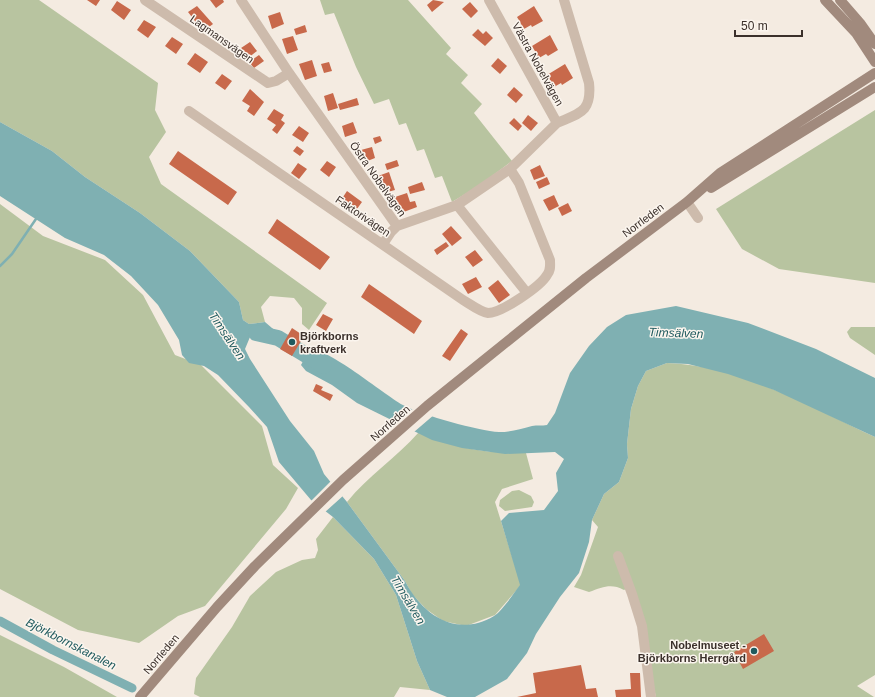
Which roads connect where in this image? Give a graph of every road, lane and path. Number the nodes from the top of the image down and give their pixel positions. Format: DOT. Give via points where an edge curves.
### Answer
graph roads {
  1 [pos="145,0"];
  2 [pos="241,0"];
  3 [pos="489,0"];
  4 [pos="564,0"];
  5 [pos="825,0"];
  6 [pos="840,0"];
  7 [pos="875,44"];
  8 [pos="875,62"];
  9 [pos="289,73"];
  10 [pos="875,73"];
  11 [pos="875,87"];
  12 [pos="189,111"];
  13 [pos="557,123"];
  14 [pos="510,169"];
  15 [pos="687,202"];
  16 [pos="457,205"];
  17 [pos="698,218"];
  18 [pos="397,226"];
  19 [pos="383,244"];
  20 [pos="527,293"];
  21 [pos="618,556"];
  22 [pos="140,697"];
  23 [pos="651,697"];
  1 -- 9 [label="street, Lagmansvägen" via="268,83"];
  2 -- 9 [label="street, Östra Nobelvägen"];
  3 -- 13 [label="street, Västra Nobelvägen"];
  4 -- 13 [label="street" via="589,83 590,97 588,107"];
  5 -- 8 [label="street" via="856,33"];
  6 -- 7 [label="street"];
  9 -- 18 [label="street, Östra Nobelvägen"];
  10 -- 15 [label="street, Norrleden" via="720,173"];
  11 -- 15 [label="street, Norrleden"];
  12 -- 19 [label="street, Faktorivägen"];
  13 -- 14 [label="street, Västra Nobelvägen"];
  14 -- 16 [label="street, Västra Nobelvägen"];
  14 -- 20 [label="street" via="519,184 550,260 547,277"];
  15 -- 17 [label="street"];
  15 -- 22 [label="street, Norrleden" via="580,283 427,406 344,480 226,597"];
  16 -- 18 [label="street, Östra Nobelvägen"];
  16 -- 20 [label="street"];
  18 -- 19 [label="street"];
  19 -- 20 [label="street, Faktorivägen" via="463,300 486,313 511,305"];
  21 -- 23 [label="street" via="642,626"];
}
